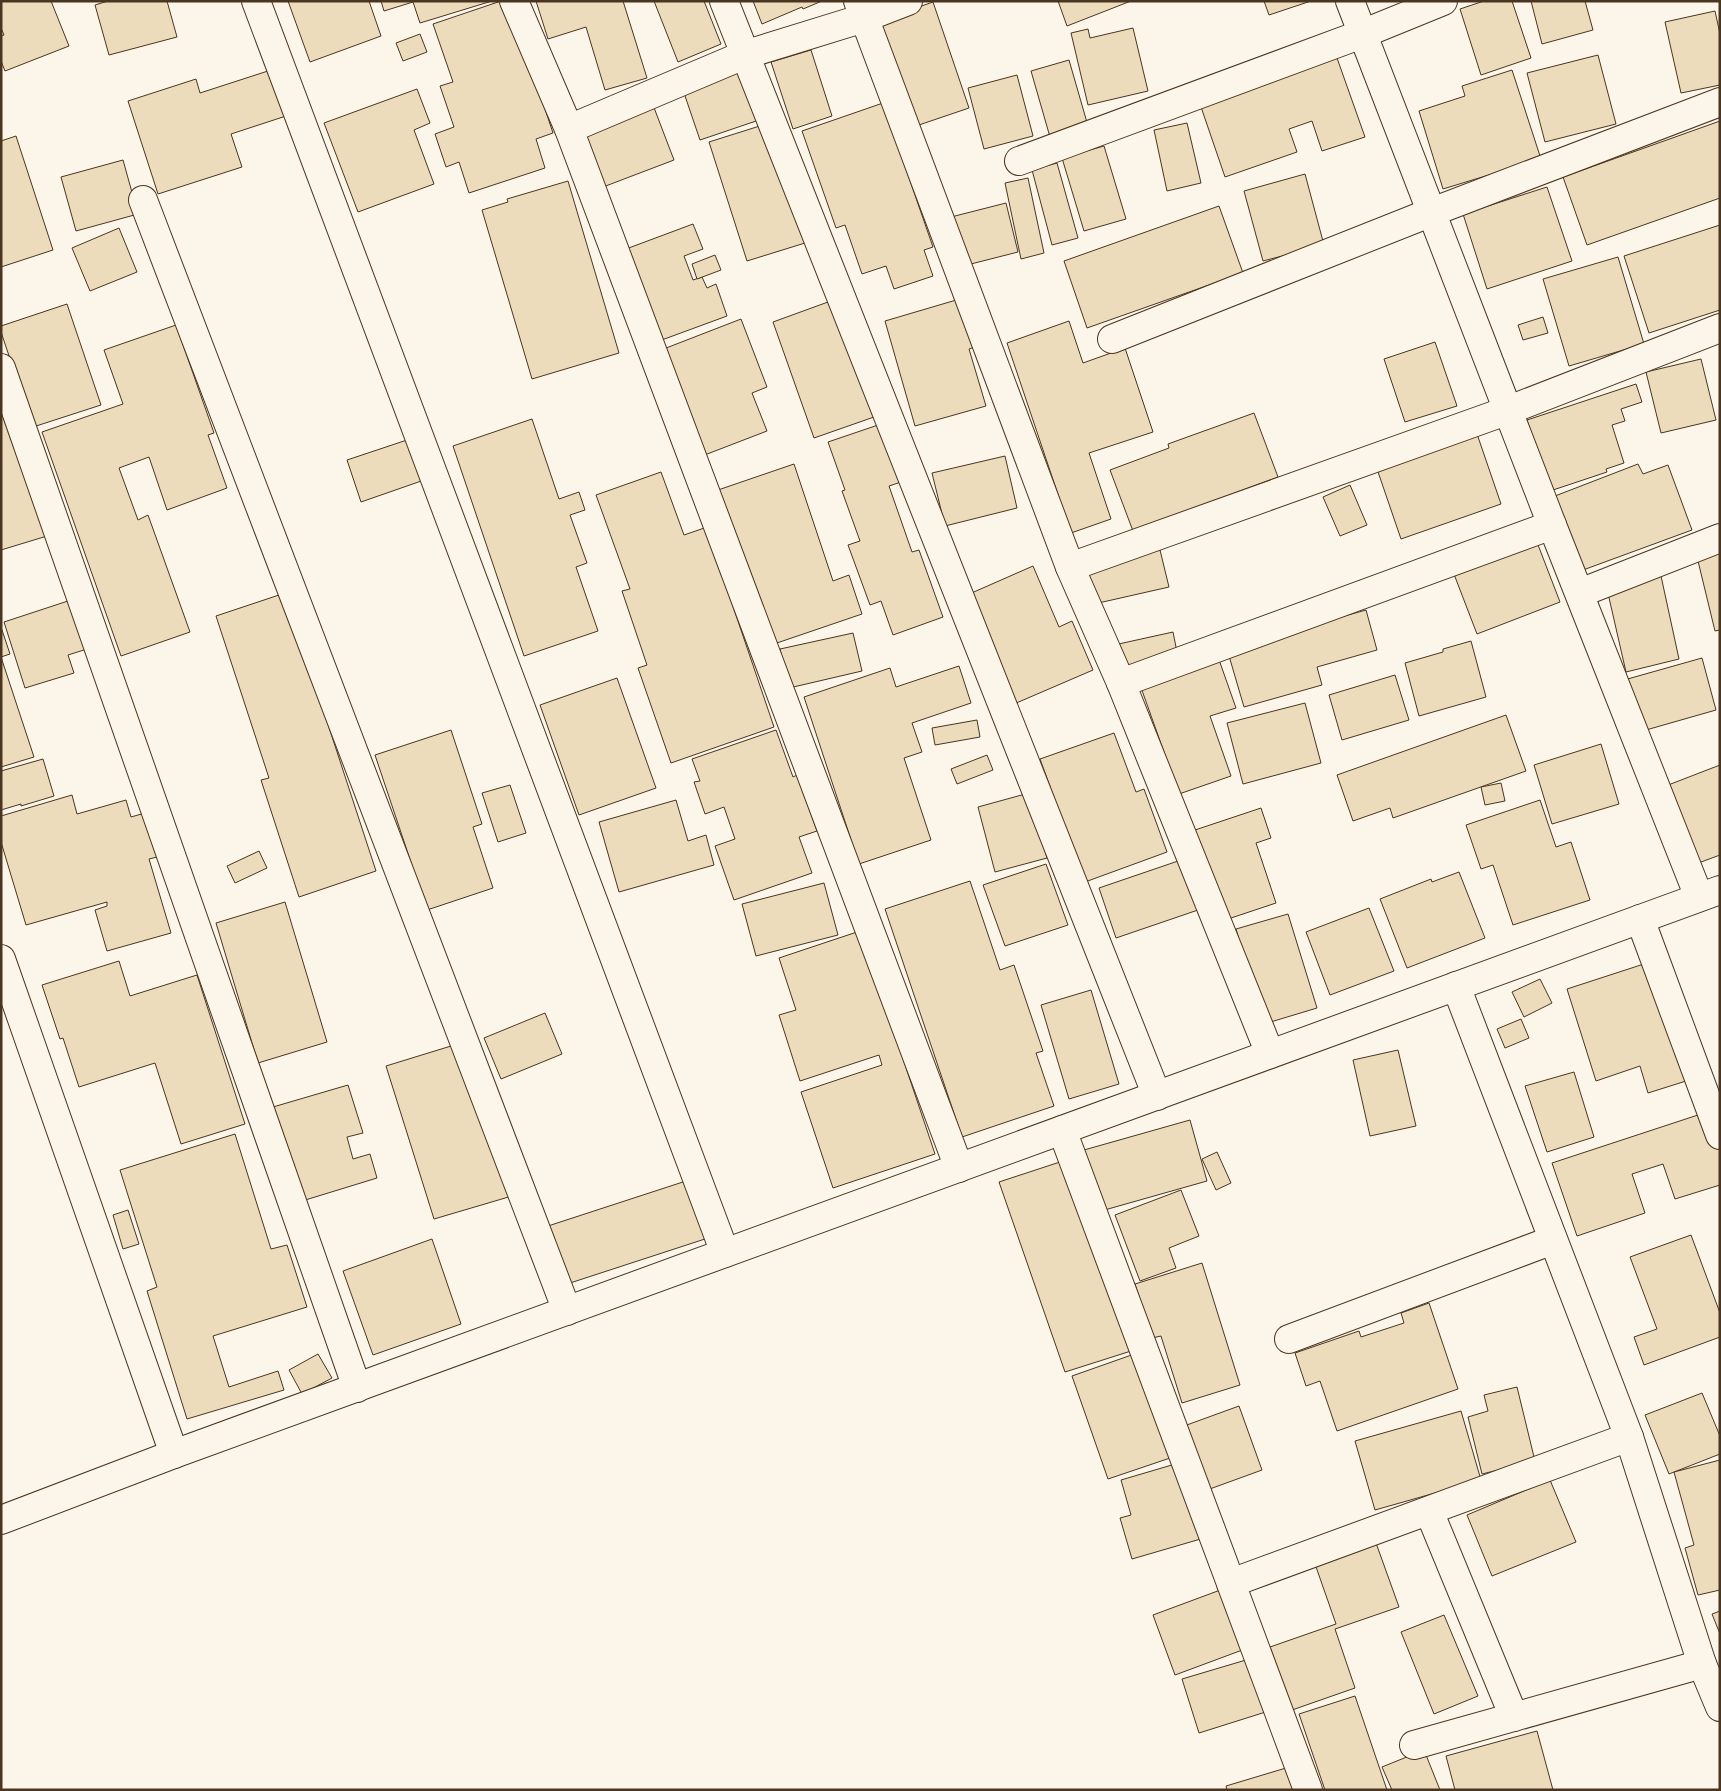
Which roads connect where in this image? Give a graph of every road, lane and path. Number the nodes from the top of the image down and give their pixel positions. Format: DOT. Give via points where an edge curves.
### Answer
graph roads {
  1 [pos="256,1"];
  2 [pos="514,1"];
  3 [pos="724,1"];
  4 [pos="908,1"];
  5 [pos="1350,1"];
  6 [pos="1443,1"];
  7 [pos="861,10"];
  8 [pos="1362,34"];
  9 [pos="744,55"];
  10 [pos="1720,102"];
  11 [pos="569,130"];
  12 [pos="1019,161"];
  13 [pos="143,200"];
  14 [pos="1432,212"];
  15 [pos="1720,328"];
  16 [pos="1112,339"];
  17 [pos="1,368"];
  18 [pos="1509,410"];
  19 [pos="1552,525"];
  20 [pos="1720,538"];
  21 [pos="1070,567"];
  22 [pos="1580,593"];
  23 [pos="1121,683"];
  24 [pos="1709,893"];
  25 [pos="1640,919"];
  26 [pos="1,959"];
  27 [pos="1456,986"];
  28 [pos="1270,1054"];
  29 [pos="1157,1096"];
  30 [pos="1062,1130"];
  31 [pos="1720,1135"];
  32 [pos="959,1168"];
  33 [pos="1553,1240"];
  34 [pos="725,1253"];
  35 [pos="567,1311"];
  36 [pos="1289,1339"];
  37 [pos="357,1388"];
  38 [pos="1629,1437"];
  39 [pos="174,1454"];
  40 [pos="1429,1511"];
  41 [pos="1,1520"];
  42 [pos="1231,1583"];
  43 [pos="1702,1664"];
  44 [pos="1720,1707"];
  45 [pos="1514,1717"];
  46 [pos="1414,1745"];
  47 [pos="1308,1790"];
  1 -- 34 [label="street"];
  2 -- 11 [label="street"];
  3 -- 9 [label="street"];
  4 -- 7 [label="street"];
  5 -- 8 [label="street"];
  6 -- 8 [label="street"];
  7 -- 9 [label="street"];
  7 -- 21 [label="street"];
  8 -- 12 [label="street"];
  8 -- 14 [label="street"];
  9 -- 11 [label="street"];
  9 -- 29 [label="street"];
  10 -- 14 [label="street"];
  11 -- 32 [label="street"];
  13 -- 35 [label="street"];
  14 -- 16 [label="street"];
  14 -- 18 [label="street"];
  15 -- 18 [label="street"];
  17 -- 37 [label="street"];
  18 -- 19 [label="street"];
  18 -- 21 [label="street"];
  19 -- 22 [label="street"];
  19 -- 23 [label="street"];
  20 -- 22 [label="street"];
  21 -- 23 [label="street"];
  22 -- 24 [label="street"];
  23 -- 28 [label="street"];
  24 -- 25 [label="street"];
  25 -- 27 [label="street"];
  25 -- 31 [label="street"];
  26 -- 39 [label="street"];
  27 -- 28 [label="street"];
  27 -- 33 [label="street"];
  28 -- 29 [label="street"];
  29 -- 30 [label="street"];
  30 -- 32 [label="street"];
  30 -- 42 [label="street"];
  32 -- 34 [label="street"];
  33 -- 36 [label="street"];
  33 -- 38 [label="street"];
  34 -- 35 [label="street"];
  35 -- 37 [label="street"];
  37 -- 39 [label="street"];
  38 -- 40 [label="street"];
  38 -- 43 [label="street"];
  39 -- 41 [label="street"];
  40 -- 42 [label="street"];
  40 -- 45 [label="street"];
  42 -- 47 [label="street"];
  43 -- 44 [label="street"];
  43 -- 45 [label="street"];
  45 -- 46 [label="street"];
}
